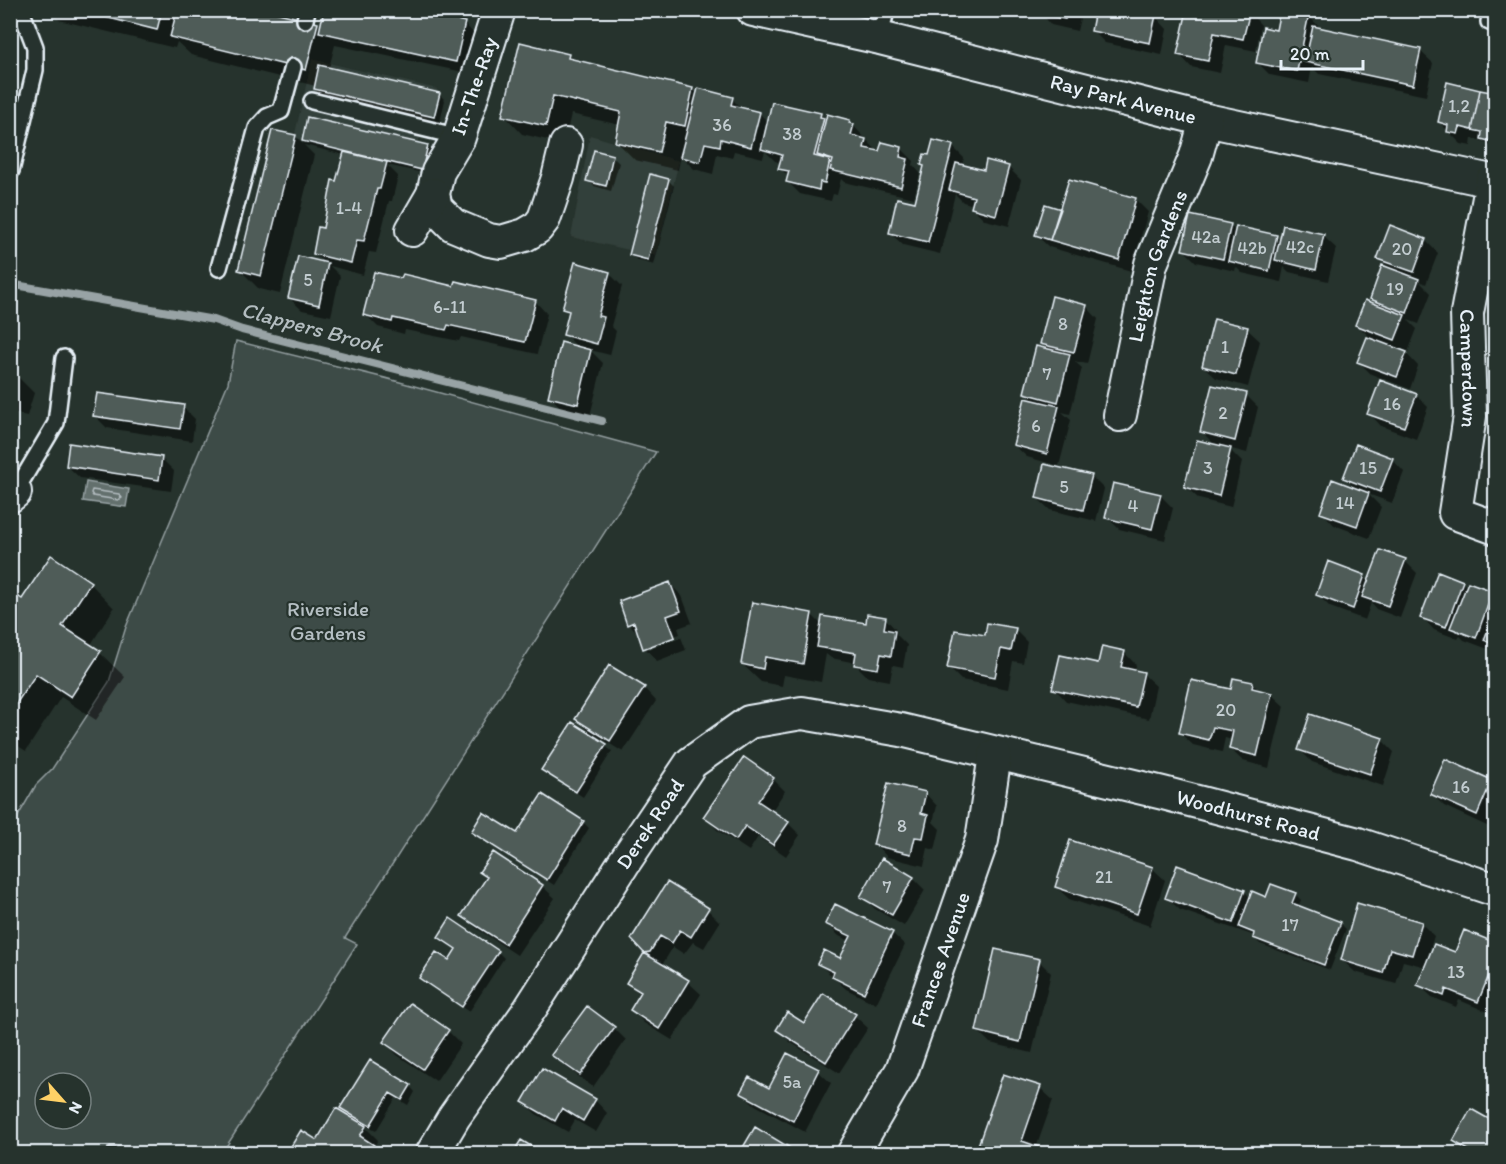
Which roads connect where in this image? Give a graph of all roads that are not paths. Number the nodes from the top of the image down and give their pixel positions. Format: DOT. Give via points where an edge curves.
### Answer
graph roads {
  1 [pos="21,10"];
  2 [pos="499,10"];
  3 [pos="753,10"];
  4 [pos="1491,10"];
  5 [pos="883,24"];
  6 [pos="1496,24"];
  7 [pos="292,67"];
  8 [pos="312,101"];
  9 [pos="1206,120"];
  10 [pos="459,137"];
  11 [pos="566,145"];
  12 [pos="11,171"];
  13 [pos="1494,182"];
  14 [pos="433,194"];
  15 [pos="412,230"];
  16 [pos="219,268"];
  17 [pos="64,358"];
  18 [pos="1120,415"];
  19 [pos="13,494"];
  20 [pos="1496,528"];
  21 [pos="995,754"];
  22 [pos="1496,890"];
  23 [pos="432,1154"];
  24 [pos="853,1154"];
  1 -- 12 [label="lane" via="35,47 35,70"];
  2 -- 10 [label="street, In-The-Ray"];
  3 -- 5 [label="street, Ray Park Avenue"];
  4 -- 6 [label="lane" via="1489,22"];
  5 -- 9 [label="street, Ray Park Avenue"];
  7 -- 16 [label="lane" via="281,111 267,117 257,128"];
  8 -- 10 [label="lane"];
  9 -- 13 [label="street, Ray Park Avenue"];
  9 -- 18 [label="street, Leighton Gardens" via="1196,156 1151,264"];
  10 -- 14 [label="street, In-The-Ray" via="438,172"];
  11 -- 14 [label="street" via="543,219 525,236 501,242 470,233 453,225 436,208"];
  13 -- 20 [label="street, Camperdown" via="1467,313 1470,416 1455,513"];
  14 -- 15 [label="street, In-The-Ray"];
  17 -- 19 [label="lane" via="56,423"];
  21 -- 22 [label="street, Woodhurst Road" via="1358,844"];
  21 -- 23 [label="street, Derek Road" via="901,730 802,713 749,722 691,763"];
  21 -- 24 [label="street, Frances Avenue" via="982,840 902,1070"];
}
